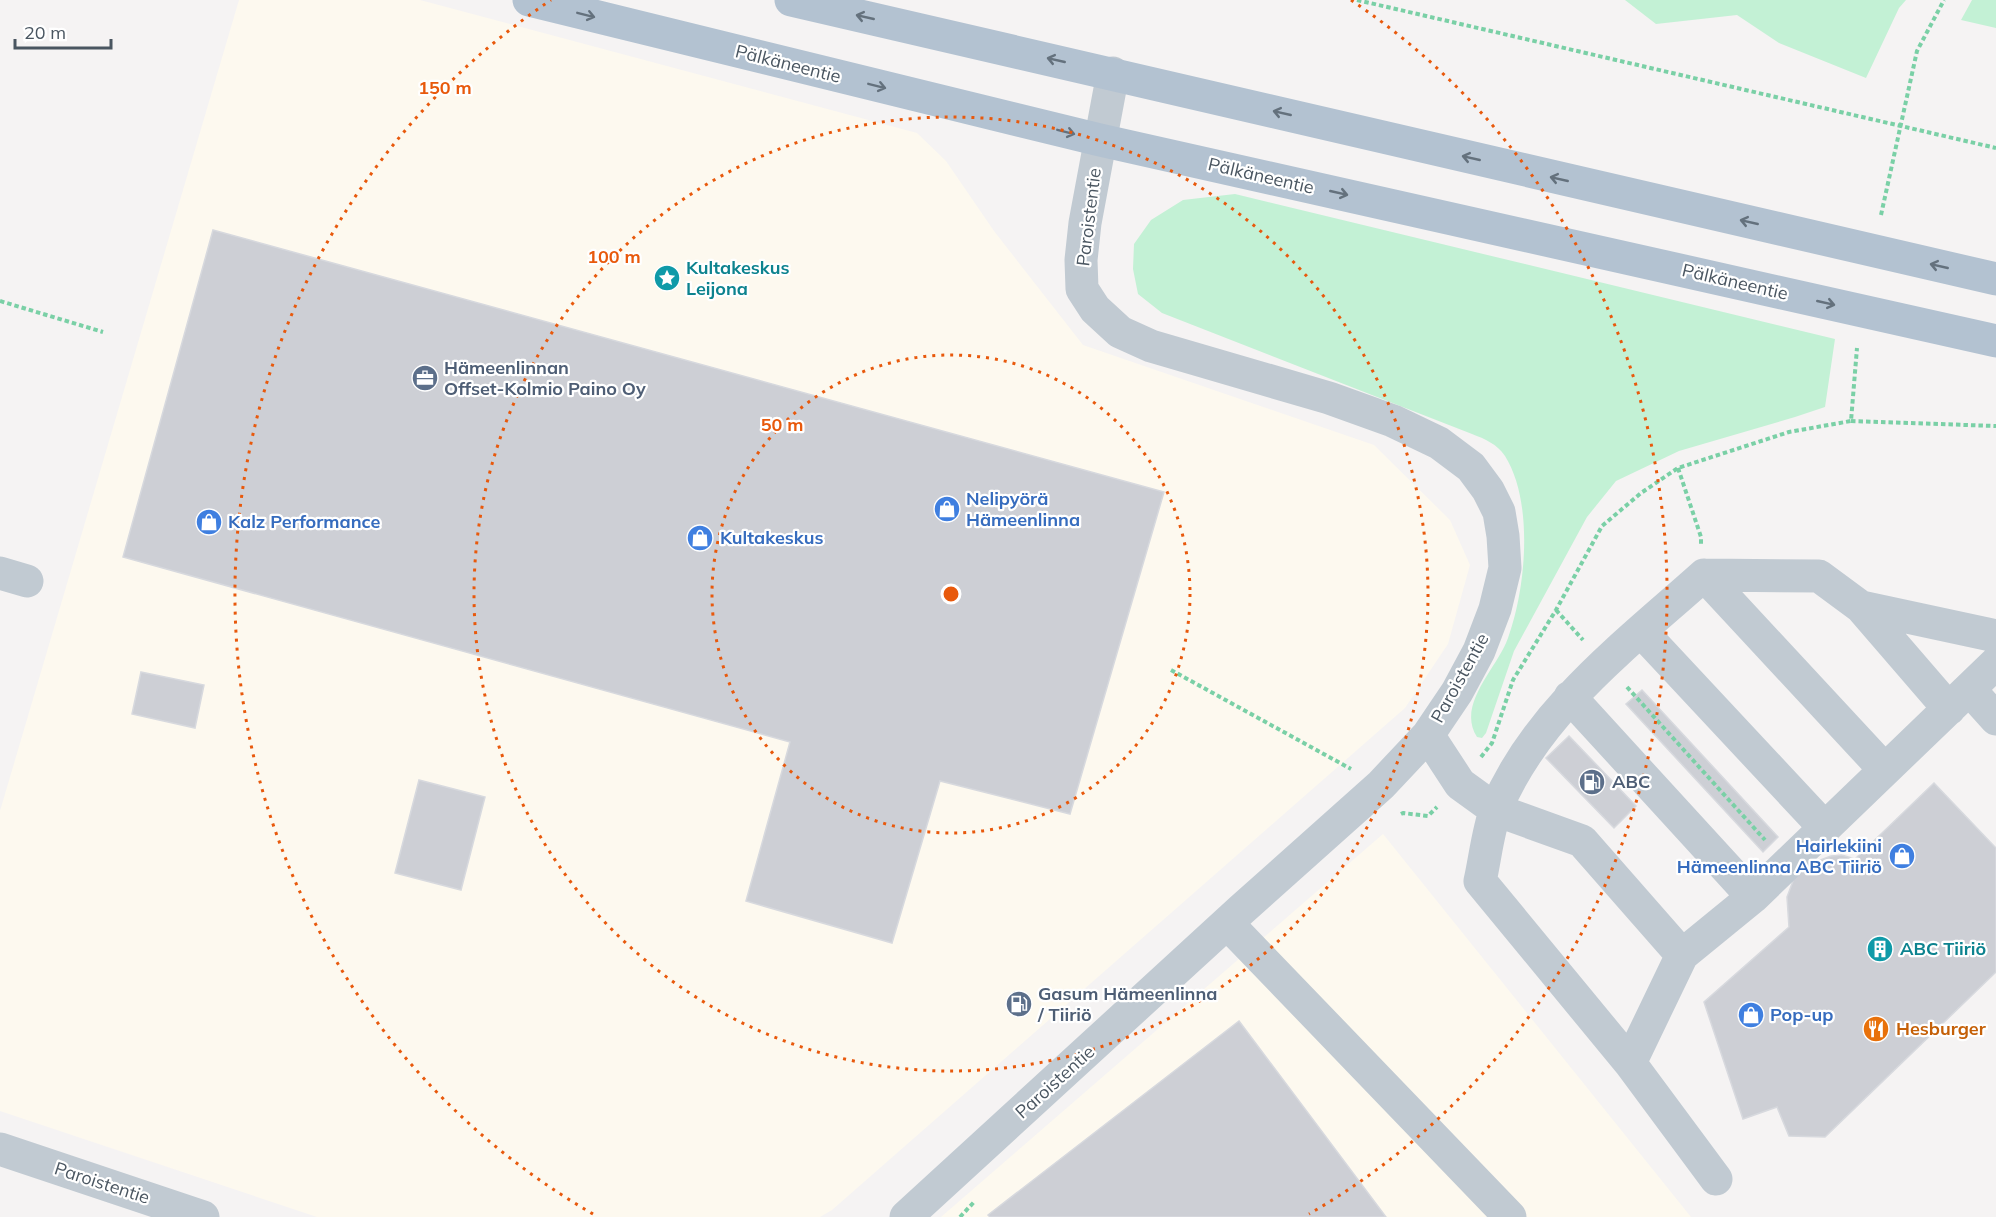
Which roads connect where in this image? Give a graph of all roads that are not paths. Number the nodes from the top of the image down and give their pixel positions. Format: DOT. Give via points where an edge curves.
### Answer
graph roads {
  1 [pos="529,0"];
  2 [pos="791,0"];
  3 [pos="1113,73"];
  4 [pos="1100,140"];
  5 [pos="1996,279"];
  6 [pos="1996,341"];
  7 [pos="1704,575"];
  8 [pos="1861,607"];
  9 [pos="1641,631"];
  10 [pos="1996,636"];
  11 [pos="1996,663"];
  12 [pos="1570,697"];
  13 [pos="1959,699"];
  14 [pos="1996,719"];
  15 [pos="1428,735"];
  16 [pos="1884,769"];
  17 [pos="1496,810"];
  18 [pos="1824,827"];
  19 [pos="1753,897"];
  20 [pos="1227,924"];
  21 [pos="1682,955"];
  22 [pos="1630,1063"];
  23 [pos="0,1149"];
  24 [pos="1716,1179"];
  25 [pos="203,1217"];
  26 [pos="906,1217"];
  27 [pos="1510,1217"];
  1 -- 4 [label="main road, Pälkäneentie, one-way"];
  3 -- 2 [label="main road, one-way"];
  3 -- 4 [label="street, Paroistentie"];
  5 -- 3 [label="main road, one-way"];
  4 -- 6 [label="main road, Pälkäneentie, one-way"];
  4 -- 15 [label="street, Paroistentie" via="1085,223 1082,289 1095,309 1120,332 1151,346 1329,398 1393,421 1439,443 1471,467 1488,490 1498,512 1505,568 1495,609 1479,651"];
  7 -- 8 [label="street" via="1819,576"];
  7 -- 9 [label="street"];
  7 -- 16 [label="street"];
  8 -- 10 [label="street"];
  8 -- 13 [label="street"];
  9 -- 12 [label="street"];
  9 -- 18 [label="street"];
  11 -- 13 [label="street"];
  12 -- 17 [label="street" via="1529,749"];
  12 -- 19 [label="street"];
  13 -- 14 [label="street"];
  13 -- 16 [label="street"];
  15 -- 17 [label="street" via="1460,784"];
  15 -- 20 [label="street, Paroistentie" via="1381,785"];
  16 -- 18 [label="street"];
  17 -- 21 [label="street" via="1582,841"];
  17 -- 22 [label="street" via="1480,881"];
  18 -- 19 [label="street"];
  19 -- 21 [label="street"];
  20 -- 26 [label="street, Paroistentie"];
  20 -- 27 [label="street"];
  21 -- 22 [label="street"];
  22 -- 24 [label="street"];
  23 -- 25 [label="street, Paroistentie"];
}
